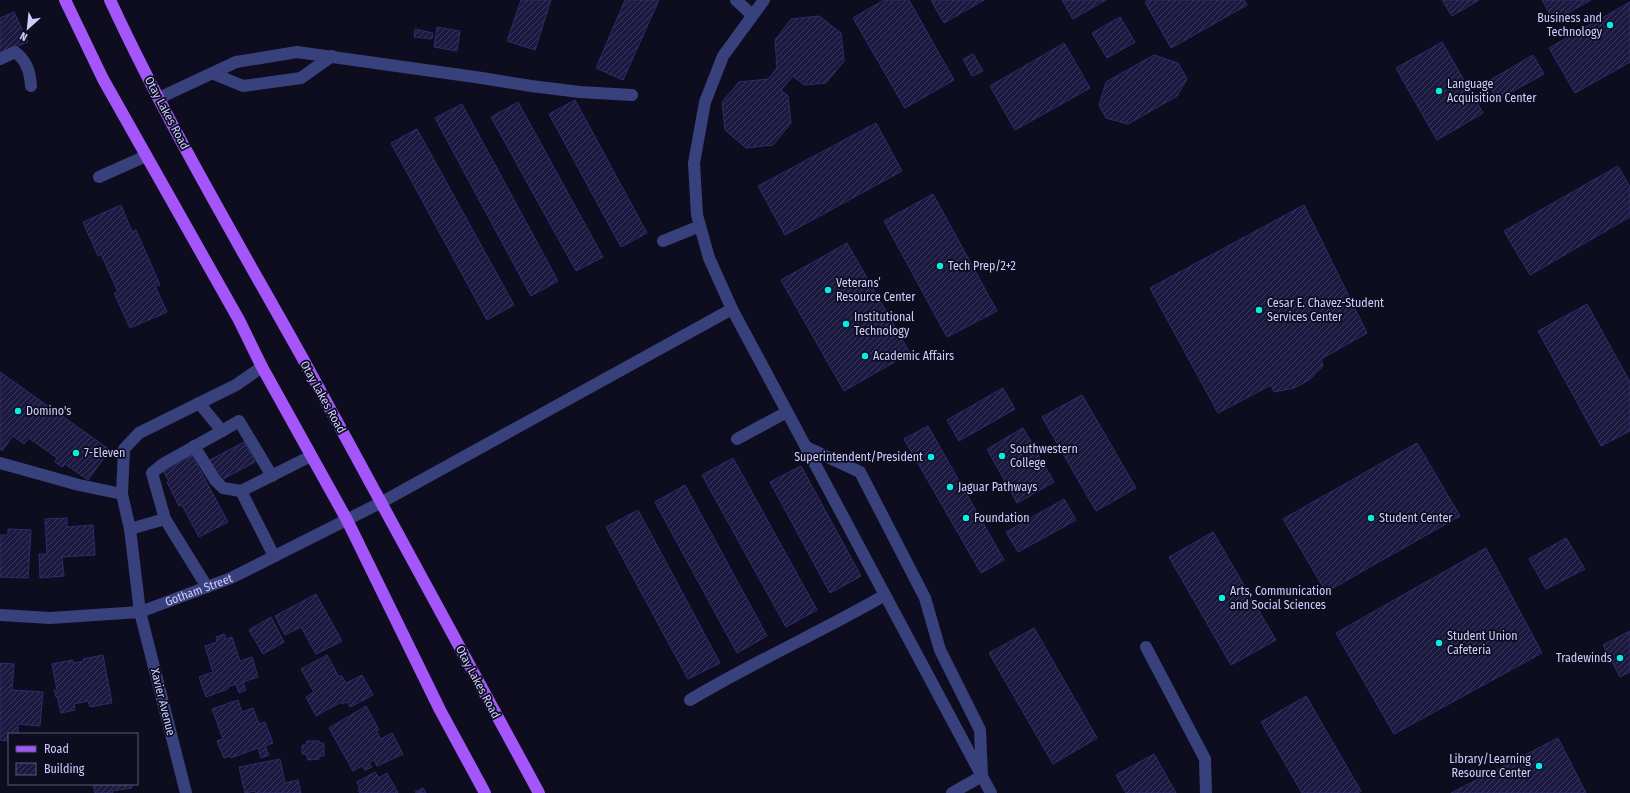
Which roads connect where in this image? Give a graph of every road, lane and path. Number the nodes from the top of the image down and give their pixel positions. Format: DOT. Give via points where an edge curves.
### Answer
graph roads {
  1 [pos="65,0"];
  2 [pos="110,0"];
  3 [pos="736,0"];
  4 [pos="764,0"];
  5 [pos="752,15"];
  6 [pos="332,56"];
  7 [pos="0,59"];
  8 [pos="214,74"];
  9 [pos="31,86"];
  10 [pos="632,96"];
  11 [pos="159,98"];
  12 [pos="146,156"];
  13 [pos="99,177"];
  14 [pos="700,226"];
  15 [pos="663,241"];
  16 [pos="732,309"];
  17 [pos="262,367"];
  18 [pos="199,403"];
  19 [pos="787,412"];
  20 [pos="222,431"];
  21 [pos="737,439"];
  22 [pos="194,446"];
  23 [pos="806,447"];
  24 [pos="311,456"];
  25 [pos="0,463"];
  26 [pos="272,476"];
  27 [pos="241,491"];
  28 [pos="122,494"];
  29 [pos="382,502"];
  30 [pos="165,519"];
  31 [pos="346,520"];
  32 [pos="130,529"];
  33 [pos="274,556"];
  34 [pos="207,587"];
  35 [pos="885,595"];
  36 [pos="140,612"];
  37 [pos="0,615"];
  38 [pos="1146,647"];
  39 [pos="690,700"];
  40 [pos="982,776"];
  41 [pos="186,793"];
  42 [pos="485,793"];
  43 [pos="539,793"];
  44 [pos="952,793"];
  45 [pos="991,793"];
  46 [pos="1206,793"];
  1 -- 12 [label="main road" via="103,79"];
  2 -- 11 [label="main road, Otay Lakes Road" via="138,61"];
  3 -- 5 [label="street"];
  4 -- 5 [label="street"];
  5 -- 14 [label="street" via="723,56 704,102 694,163"];
  6 -- 8 [label="street" via="297,52 236,62"];
  6 -- 8 [label="street" via="301,78 243,86"];
  6 -- 10 [label="street" via="531,86"];
  7 -- 9 [label="street" via="15,52 22,58 30,72"];
  8 -- 11 [label="street"];
  11 -- 29 [label="main road, Otay Lakes Road"];
  12 -- 13 [label="street"];
  12 -- 17 [label="main road" via="239,320"];
  14 -- 15 [label="street"];
  14 -- 16 [label="street" via="709,258"];
  16 -- 19 [label="street"];
  16 -- 29 [label="street, Gotham Street"];
  17 -- 18 [label="street, Xavier Avenue" via="236,385"];
  17 -- 24 [label="main road"];
  18 -- 20 [label="street"];
  18 -- 28 [label="street, Xavier Avenue" via="139,434 124,449"];
  19 -- 21 [label="street"];
  19 -- 23 [label="street"];
  20 -- 22 [label="street"];
  20 -- 26 [label="street" via="239,421"];
  22 -- 27 [label="street" via="215,480 223,488"];
  22 -- 30 [label="street" via="152,473"];
  23 -- 35 [label="street"];
  23 -- 40 [label="street" via="860,472 925,598 940,650 980,730"];
  24 -- 26 [label="street"];
  24 -- 31 [label="main road"];
  25 -- 28 [label="street"];
  26 -- 27 [label="street"];
  27 -- 33 [label="street"];
  28 -- 32 [label="street, Xavier Avenue"];
  29 -- 31 [label="street, Gotham Street"];
  29 -- 43 [label="main road, Otay Lakes Road"];
  30 -- 32 [label="street"];
  30 -- 34 [label="street"];
  31 -- 33 [label="street, Gotham Street"];
  31 -- 42 [label="main road" via="440,710"];
  32 -- 36 [label="street, Xavier Avenue"];
  33 -- 34 [label="street, Gotham Street"];
  34 -- 36 [label="street, Gotham Street"];
  35 -- 39 [label="street" via="832,625 735,673"];
  35 -- 40 [label="street"];
  36 -- 37 [label="street, Gotham Street" via="50,618"];
  36 -- 41 [label="street, Xavier Avenue"];
  38 -- 46 [label="street" via="1205,759"];
  40 -- 44 [label="street"];
  40 -- 45 [label="street"];
}
